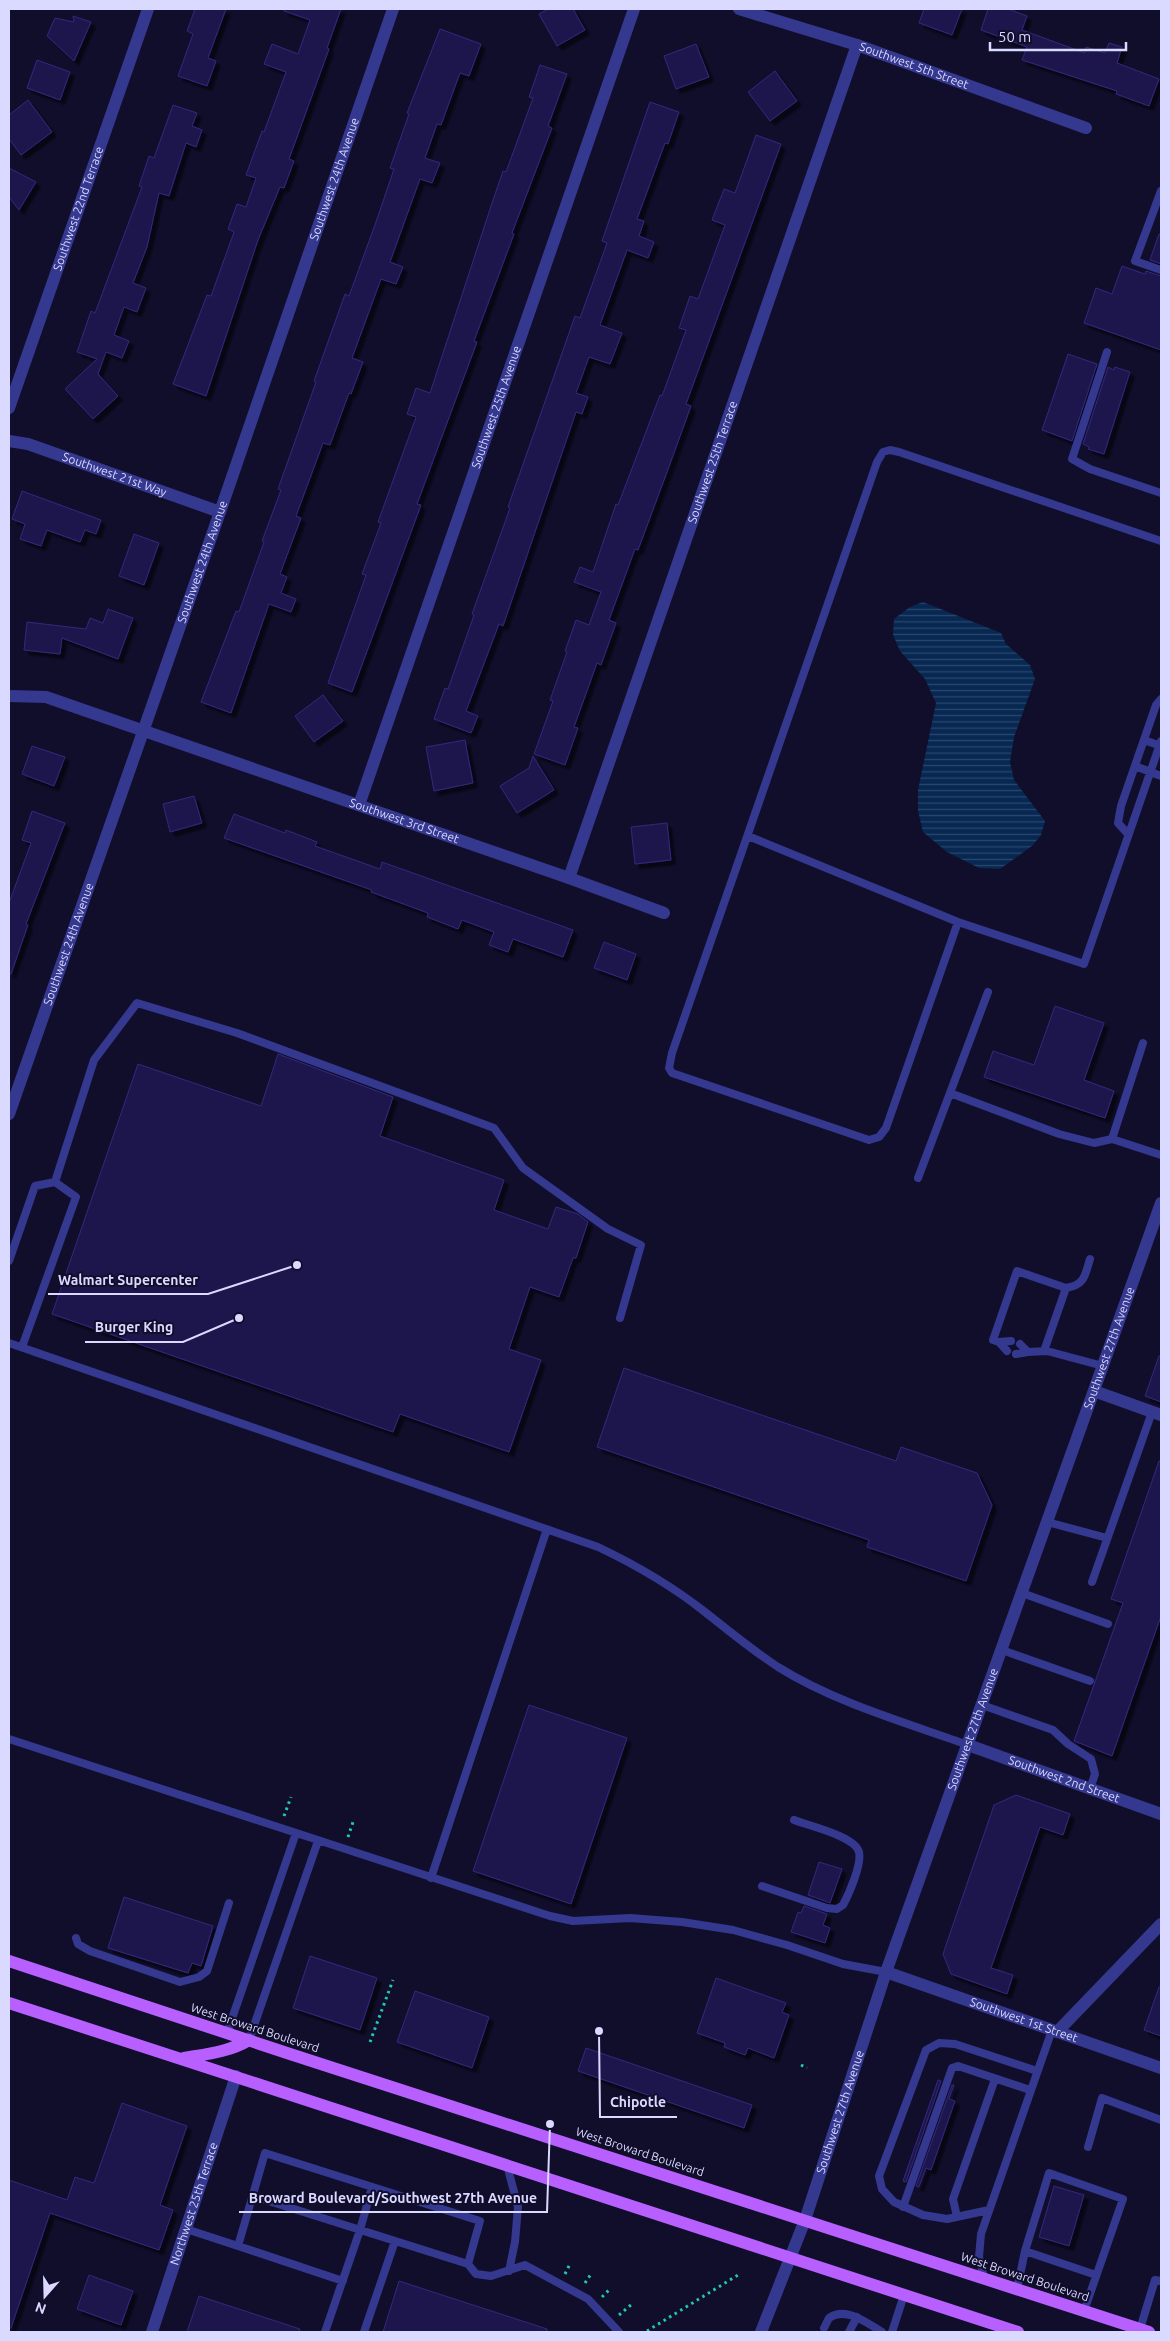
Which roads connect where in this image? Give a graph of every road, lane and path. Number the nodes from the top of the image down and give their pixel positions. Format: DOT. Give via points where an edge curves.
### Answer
graph roads {
  1 [pos="148,9"];
  2 [pos="392,9"];
  3 [pos="634,9"];
  4 [pos="739,9"];
  5 [pos="857,45"];
  6 [pos="1086,128"];
  7 [pos="1161,191"];
  8 [pos="1161,270"];
  9 [pos="1107,352"];
  10 [pos="9,408"];
  11 [pos="9,441"];
  12 [pos="1161,493"];
  13 [pos="220,512"];
  14 [pos="1161,541"];
  15 [pos="9,696"];
  16 [pos="1161,699"];
  17 [pos="143,730"];
  18 [pos="1144,740"];
  19 [pos="1161,744"];
  20 [pos="1135,766"];
  21 [pos="1150,772"];
  22 [pos="1161,776"];
  23 [pos="358,805"];
  24 [pos="1128,834"];
  25 [pos="748,836"];
  26 [pos="569,878"];
  27 [pos="664,913"];
  28 [pos="958,922"];
  29 [pos="988,992"];
  30 [pos="1143,1043"];
  31 [pos="950,1092"];
  32 [pos="9,1114"];
  33 [pos="1112,1139"];
  34 [pos="1161,1155"];
  35 [pos="918,1178"];
  36 [pos="55,1182"];
  37 [pos="1161,1204"];
  38 [pos="9,1260"];
  39 [pos="1090,1260"];
  40 [pos="1066,1288"];
  41 [pos="620,1318"];
  42 [pos="1011,1341"];
  43 [pos="999,1342"];
  44 [pos="9,1343"];
  45 [pos="1020,1344"];
  46 [pos="22,1347"];
  47 [pos="1007,1351"];
  48 [pos="1044,1351"];
  49 [pos="1028,1352"];
  50 [pos="1016,1354"];
  51 [pos="1103,1366"];
  52 [pos="1094,1391"];
  53 [pos="1157,1413"];
  54 [pos="1047,1522"];
  55 [pos="547,1529"];
  56 [pos="1107,1538"];
  57 [pos="1092,1582"];
  58 [pos="1022,1592"];
  59 [pos="1108,1624"];
  60 [pos="1002,1650"];
  61 [pos="1090,1681"];
  62 [pos="982,1705"];
  63 [pos="9,1738"];
  64 [pos="968,1745"];
  65 [pos="1090,1789"];
  66 [pos="291,1797"];
  67 [pos="1161,1814"];
  68 [pos="283,1819"];
  69 [pos="354,1819"];
  70 [pos="794,1820"];
  71 [pos="296,1833"];
  72 [pos="346,1840"];
  73 [pos="318,1841"];
  74 [pos="431,1878"];
  75 [pos="762,1886"];
  76 [pos="229,1903"];
  77 [pos="1161,1924"];
  78 [pos="76,1938"];
  79 [pos="9,1960"];
  80 [pos="886,1972"];
  81 [pos="393,1980"];
  82 [pos="9,2003"];
  83 [pos="1054,2031"];
  84 [pos="227,2033"];
  85 [pos="249,2040"];
  86 [pos="370,2042"];
  87 [pos="181,2058"];
  88 [pos="801,2065"];
  89 [pos="807,2068"];
  90 [pos="1161,2068"];
  91 [pos="1037,2071"];
  92 [pos="236,2076"];
  93 [pos="995,2079"];
  94 [pos="1030,2090"];
  95 [pos="1161,2120"];
  96 [pos="1088,2148"];
  97 [pos="507,2166"];
  98 [pos="372,2187"];
  99 [pos="253,2196"];
  100 [pos="903,2206"];
  101 [pos="989,2210"];
  102 [pos="957,2217"];
  103 [pos="805,2220"];
  104 [pos="186,2229"];
  105 [pos="360,2230"];
  106 [pos="395,2241"];
  107 [pos="238,2246"];
  108 [pos="1025,2252"];
  109 [pos="789,2258"];
  110 [pos="468,2264"];
  111 [pos="509,2271"];
  112 [pos="738,2275"];
  113 [pos="1096,2275"];
  114 [pos="984,2278"];
  115 [pos="342,2281"];
  116 [pos="1161,2282"];
  117 [pos="1017,2289"];
  118 [pos="904,2295"];
  119 [pos="1084,2311"];
  120 [pos="856,2317"];
  121 [pos="824,2328"];
  122 [pos="647,2331"];
  123 [pos="1145,2331"];
  124 [pos="152,2332"];
  125 [pos="325,2332"];
  126 [pos="364,2332"];
  127 [pos="619,2332"];
  128 [pos="761,2332"];
  129 [pos="849,2332"];
  130 [pos="882,2332"];
  131 [pos="892,2332"];
  132 [pos="1018,2332"];
  1 -- 10 [label="street, Southwest 22nd Terrace"];
  2 -- 13 [label="street, Southwest 24th Avenue"];
  3 -- 23 [label="street, Southwest 25th Avenue"];
  4 -- 5 [label="street, Southwest 5th Street"];
  5 -- 6 [label="street, Southwest 5th Street"];
  5 -- 26 [label="street, Southwest 25th Terrace"];
  7 -- 8 [label="lane" via="1135,261"];
  9 -- 12 [label="lane" via="1072,458 1090,469"];
  11 -- 13 [label="street, Southwest 21st Way" via="28,444"];
  13 -- 17 [label="street, Southwest 24th Avenue"];
  14 -- 25 [label="lane" via="899,452 883,452"];
  15 -- 17 [label="street, Southwest 3rd Street" via="46,696"];
  16 -- 18 [label="lane"];
  17 -- 23 [label="street, Southwest 3rd Street"];
  17 -- 32 [label="street, Southwest 24th Avenue"];
  18 -- 19 [label="lane"];
  18 -- 20 [label="lane"];
  19 -- 21 [label="lane"];
  20 -- 21 [label="lane"];
  20 -- 24 [label="lane" via="1118,823"];
  21 -- 22 [label="lane"];
  21 -- 24 [label="lane"];
  23 -- 26 [label="street, Southwest 3rd Street"];
  24 -- 28 [label="lane" via="1084,964"];
  25 -- 28 [label="lane"];
  25 -- 28 [label="lane" via="669,1062 672,1073 869,1140 879,1137 886,1128"];
  26 -- 27 [label="street, Southwest 3rd Street"];
  29 -- 31 [label="lane"];
  30 -- 33 [label="lane"];
  31 -- 33 [label="lane" via="1059,1134 1094,1143"];
  31 -- 35 [label="lane"];
  33 -- 34 [label="lane"];
  36 -- 38 [label="lane" via="34,1186"];
  36 -- 41 [label="lane" via="94,1060 137,1003 237,1033 494,1128 523,1168 608,1229 640,1245"];
  36 -- 46 [label="lane" via="76,1197"];
  37 -- 51 [label="street, Southwest 27th Avenue"];
  39 -- 40 [label="lane" via="1084,1279 1077,1286"];
  40 -- 43 [label="lane" via="1017,1271 993,1340"];
  40 -- 48 [label="lane"];
  42 -- 43 [label="lane"];
  43 -- 47 [label="lane"];
  44 -- 46 [label="lane"];
  45 -- 49 [label="lane"];
  46 -- 55 [label="lane"];
  48 -- 49 [label="lane"];
  48 -- 51 [label="lane"];
  49 -- 50 [label="lane"];
  51 -- 52 [label="street, Southwest 27th Avenue"];
  52 -- 53 [label="street"];
  52 -- 54 [label="street, Southwest 27th Avenue"];
  53 -- 56 [label="lane"];
  54 -- 56 [label="lane"];
  54 -- 58 [label="street, Southwest 27th Avenue"];
  55 -- 64 [label="lane" via="632,1563 747,1646 810,1685 868,1710"];
  55 -- 74 [label="lane"];
  56 -- 57 [label="lane"];
  58 -- 59 [label="lane"];
  58 -- 60 [label="street, Southwest 27th Avenue"];
  60 -- 61 [label="lane"];
  60 -- 62 [label="street, Southwest 27th Avenue"];
  62 -- 64 [label="street, Southwest 27th Avenue"];
  62 -- 65 [label="lane" via="1053,1730 1091,1759 1095,1774"];
  63 -- 71 [label="lane"];
  64 -- 65 [label="street, Southwest 2nd Street"];
  64 -- 80 [label="street, Southwest 27th Avenue"];
  65 -- 67 [label="street, Southwest 2nd Street"];
  66 -- 68 [label="path"];
  69 -- 72 [label="path"];
  70 -- 75 [label="lane" via="855,1844 859,1863 844,1905 827,1908"];
  71 -- 73 [label="lane"];
  71 -- 84 [label="lane"];
  73 -- 74 [label="lane"];
  73 -- 85 [label="lane"];
  74 -- 80 [label="lane" via="573,1921 630,1918 733,1930 787,1944 843,1964"];
  76 -- 78 [label="lane" via="207,1971 189,1980 180,1982 90,1951 78,1944"];
  77 -- 83 [label="street"];
  79 -- 84 [label="main road, West Broward Boulevard"];
  80 -- 83 [label="street, Southwest 1st Street"];
  80 -- 103 [label="street, Southwest 27th Avenue"];
  81 -- 86 [label="path"];
  82 -- 87 [label="main road"];
  83 -- 90 [label="street, Southwest 1st Street"];
  83 -- 91 [label="lane"];
  84 -- 85 [label="main road, West Broward Boulevard"];
  85 -- 87 [label="main road" via="236,2048"];
  85 -- 103 [label="main road, West Broward Boulevard"];
  87 -- 92 [label="main road"];
  88 -- 89 [label="path"];
  91 -- 94 [label="lane"];
  91 -- 100 [label="lane" via="955,2044 939,2043 926,2050 879,2176 882,2189 894,2202"];
  92 -- 97 [label="main road"];
  92 -- 104 [label="street, Northwest 25th Terrace"];
  93 -- 94 [label="lane"];
  93 -- 100 [label="lane" via="958,2066 952,2068"];
  93 -- 102 [label="lane" via="953,2199"];
  94 -- 101 [label="lane"];
  95 -- 96 [label="lane" via="1102,2098"];
  97 -- 109 [label="main road"];
  97 -- 111 [label="lane" via="518,2206"];
  98 -- 99 [label="lane" via="266,2153"];
  98 -- 105 [label="lane"];
  98 -- 110 [label="lane" via="480,2221"];
  99 -- 105 [label="lane"];
  99 -- 107 [label="lane"];
  100 -- 102 [label="lane" via="923,2215 947,2219"];
  101 -- 102 [label="lane"];
  101 -- 114 [label="lane" via="981,2234 979,2258"];
  103 -- 109 [label="street, Southwest 27th Avenue"];
  103 -- 114 [label="main road, West Broward Boulevard"];
  104 -- 107 [label="lane"];
  104 -- 124 [label="street, Northwest 25th Terrace"];
  105 -- 106 [label="lane"];
  105 -- 115 [label="lane"];
  106 -- 110 [label="lane"];
  106 -- 126 [label="lane"];
  107 -- 115 [label="lane"];
  108 -- 113 [label="lane"];
  108 -- 113 [label="lane" via="1049,2173 1123,2199"];
  108 -- 117 [label="lane"];
  109 -- 118 [label="main road"];
  109 -- 128 [label="street, Southwest 27th Avenue"];
  110 -- 111 [label="lane" via="476,2274 491,2276"];
  111 -- 127 [label="lane" via="525,2264 588,2299"];
  112 -- 122 [label="path"];
  113 -- 119 [label="lane"];
  114 -- 117 [label="main road, West Broward Boulevard"];
  115 -- 125 [label="lane"];
  116 -- 123 [label="lane" via="1156,2280"];
  117 -- 119 [label="main road, West Broward Boulevard"];
  118 -- 131 [label="lane"];
  118 -- 132 [label="main road"];
  119 -- 123 [label="main road, West Broward Boulevard"];
  120 -- 121 [label="lane" via="834,2314"];
  120 -- 129 [label="lane"];
  120 -- 130 [label="lane"];
}
